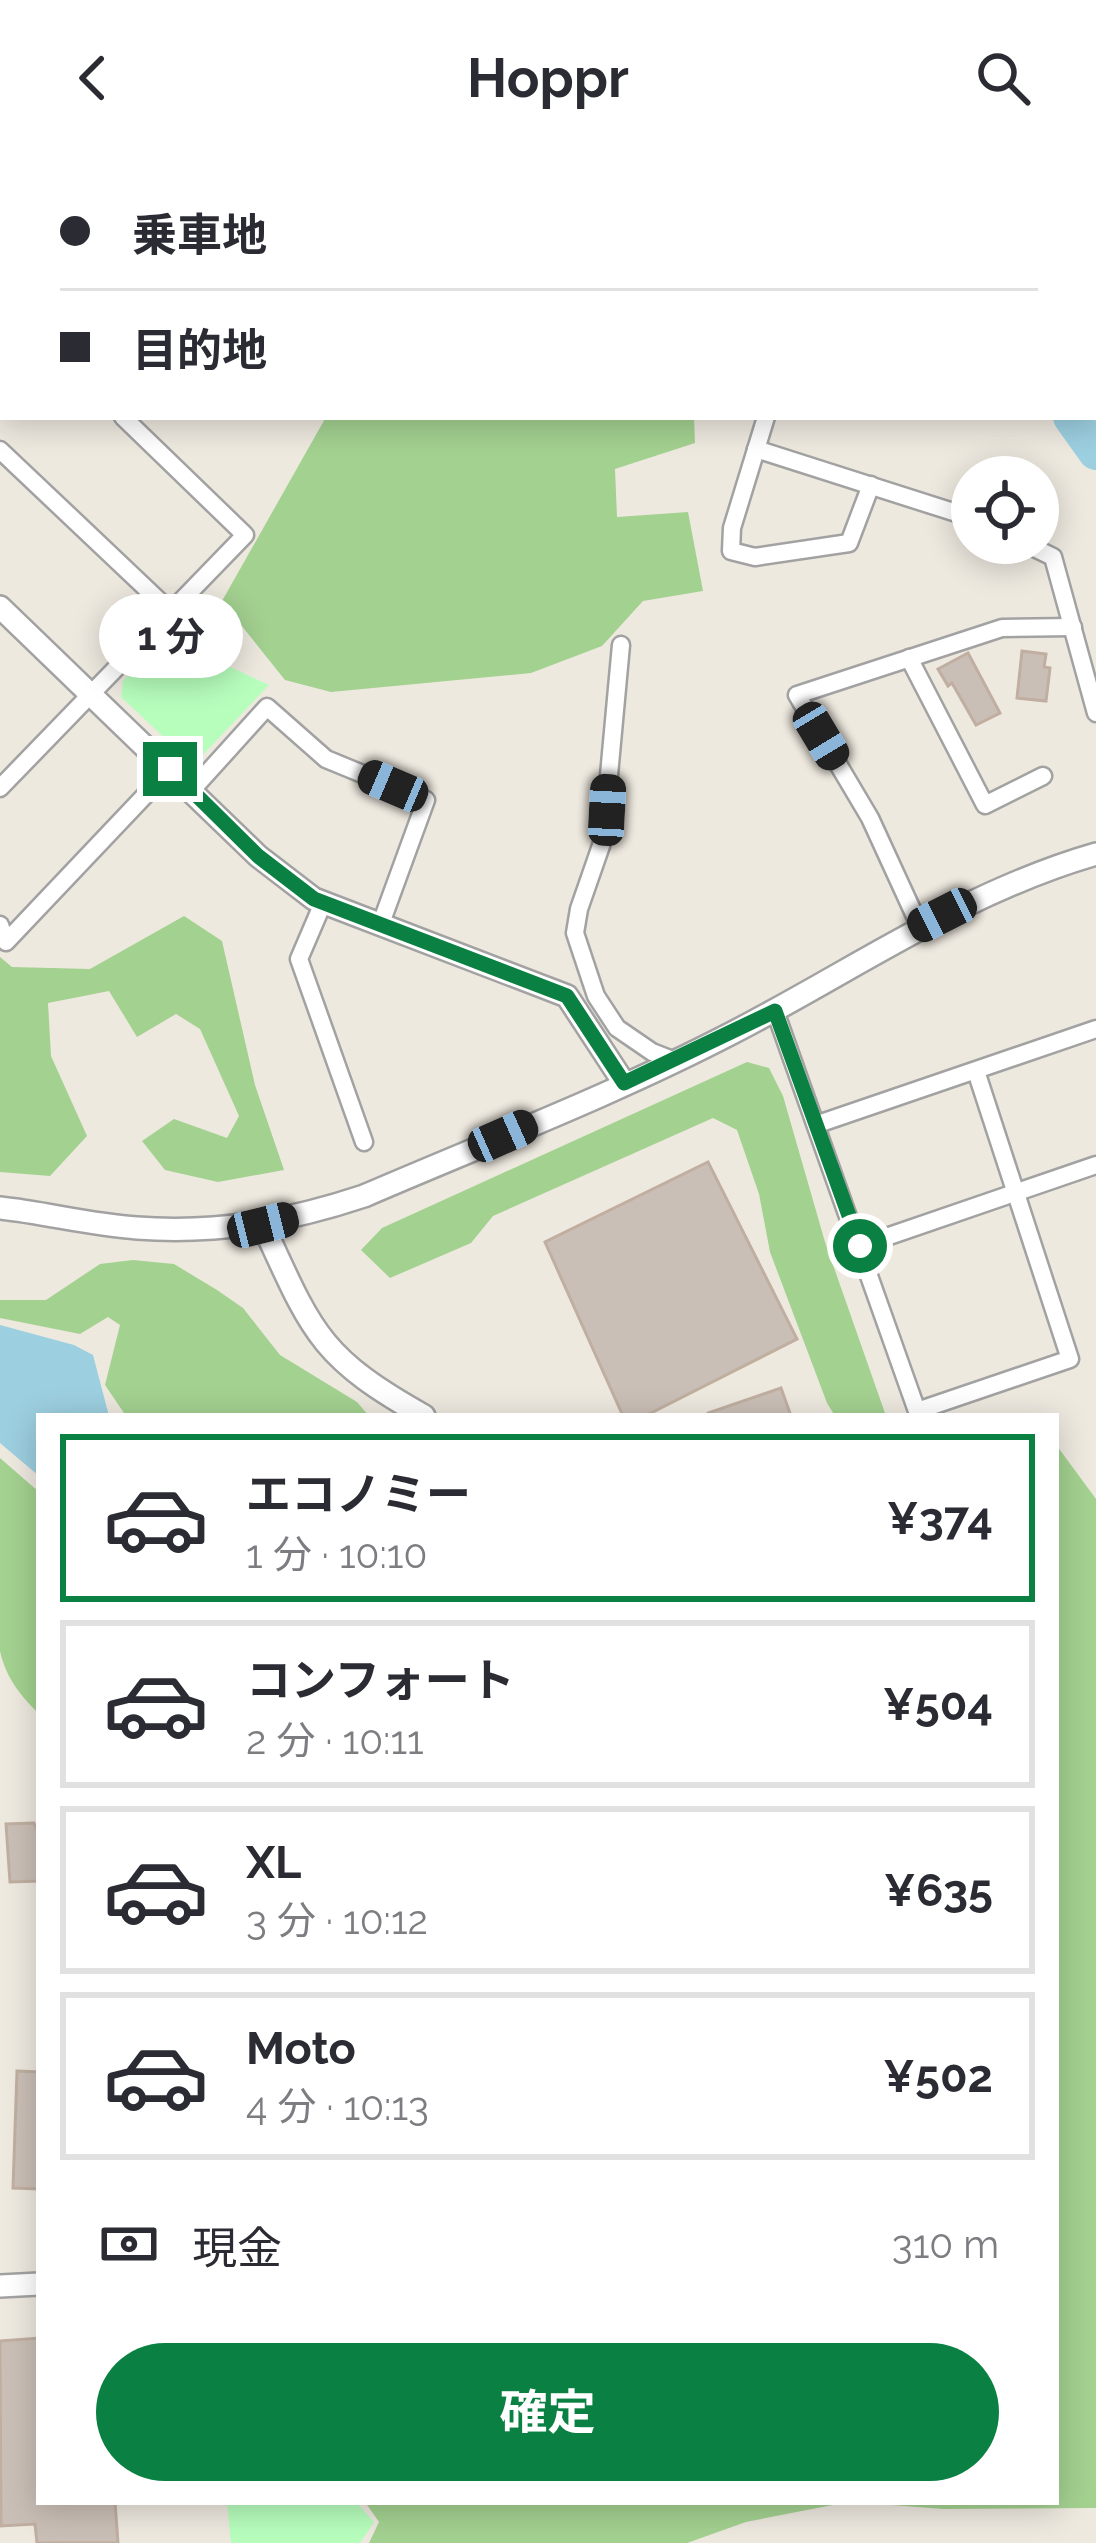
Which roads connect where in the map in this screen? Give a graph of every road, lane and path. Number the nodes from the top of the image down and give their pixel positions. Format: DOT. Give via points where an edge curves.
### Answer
graph roads {
  1 [pos="126,420"];
  2 [pos="765,420"];
  3 [pos="756,449"];
  4 [pos="0,450"];
  5 [pos="872,485"];
  6 [pos="951,511"];
  7 [pos="1055,564"];
  8 [pos="0,607"];
  9 [pos="172,612"];
  10 [pos="1073,627"];
  11 [pos="621,645"];
  12 [pos="909,658"];
  13 [pos="92,695"];
  14 [pos="1096,713"];
  15 [pos="170,769"];
  16 [pos="1043,776"];
  17 [pos="3,778"];
  18 [pos="192,790"];
  19 [pos="1096,854"];
  20 [pos="323,903"];
  21 [pos="0,925"];
  22 [pos="380,926"];
  23 [pos="920,927"];
  24 [pos="775,1011"];
  25 [pos="1096,1029"];
  26 [pos="676,1061"];
  27 [pos="976,1071"];
  28 [pos="624,1083"];
  29 [pos="818,1124"];
  30 [pos="364,1142"];
  31 [pos="1096,1165"];
  32 [pos="1016,1192"];
  33 [pos="0,1208"];
  34 [pos="263,1225"];
  35 [pos="860,1246"];
  36 [pos="419,1413"];
  37 [pos="36,2284"];
  38 [pos="0,2286"];
  1 -- 9 [label="street" via="245,535"];
  2 -- 3 [label="street"];
  3 -- 5 [label="street"];
  3 -- 5 [label="street" via="731,551 754,557 849,543"];
  4 -- 9 [label="street"];
  5 -- 6 [label="street"];
  7 -- 10 [label="street"];
  8 -- 13 [label="street"];
  9 -- 13 [label="street"];
  10 -- 12 [label="street" via="1002,628"];
  10 -- 14 [label="street"];
  11 -- 26 [label="street" via="603,841 575,933 596,996 617,1028"];
  12 -- 16 [label="street" via="985,805"];
  12 -- 23 [label="street" via="797,695 870,818"];
  13 -- 15 [label="street"];
  13 -- 17 [label="street"];
  15 -- 18 [label="street"];
  15 -- 21 [label="street" via="5,942"];
  18 -- 20 [label="street" via="258,856"];
  18 -- 22 [label="street" via="267,707 326,759 426,800"];
  19 -- 23 [label="street"];
  20 -- 22 [label="street"];
  20 -- 30 [label="street" via="299,959"];
  22 -- 28 [label="street" via="567,996"];
  23 -- 24 [label="street"];
  24 -- 26 [label="street"];
  24 -- 29 [label="street"];
  25 -- 27 [label="street"];
  26 -- 28 [label="street"];
  27 -- 29 [label="street"];
  27 -- 32 [label="street"];
  28 -- 34 [label="street" via="364,1196"];
  29 -- 35 [label="street"];
  31 -- 32 [label="street"];
  32 -- 35 [label="street"];
  32 -- 35 [label="street" via="1070,1359 917,1411"];
  33 -- 34 [label="street" via="133,1228"];
  34 -- 36 [label="street" via="313,1331 364,1382"];
  37 -- 38 [label="street"];
}
